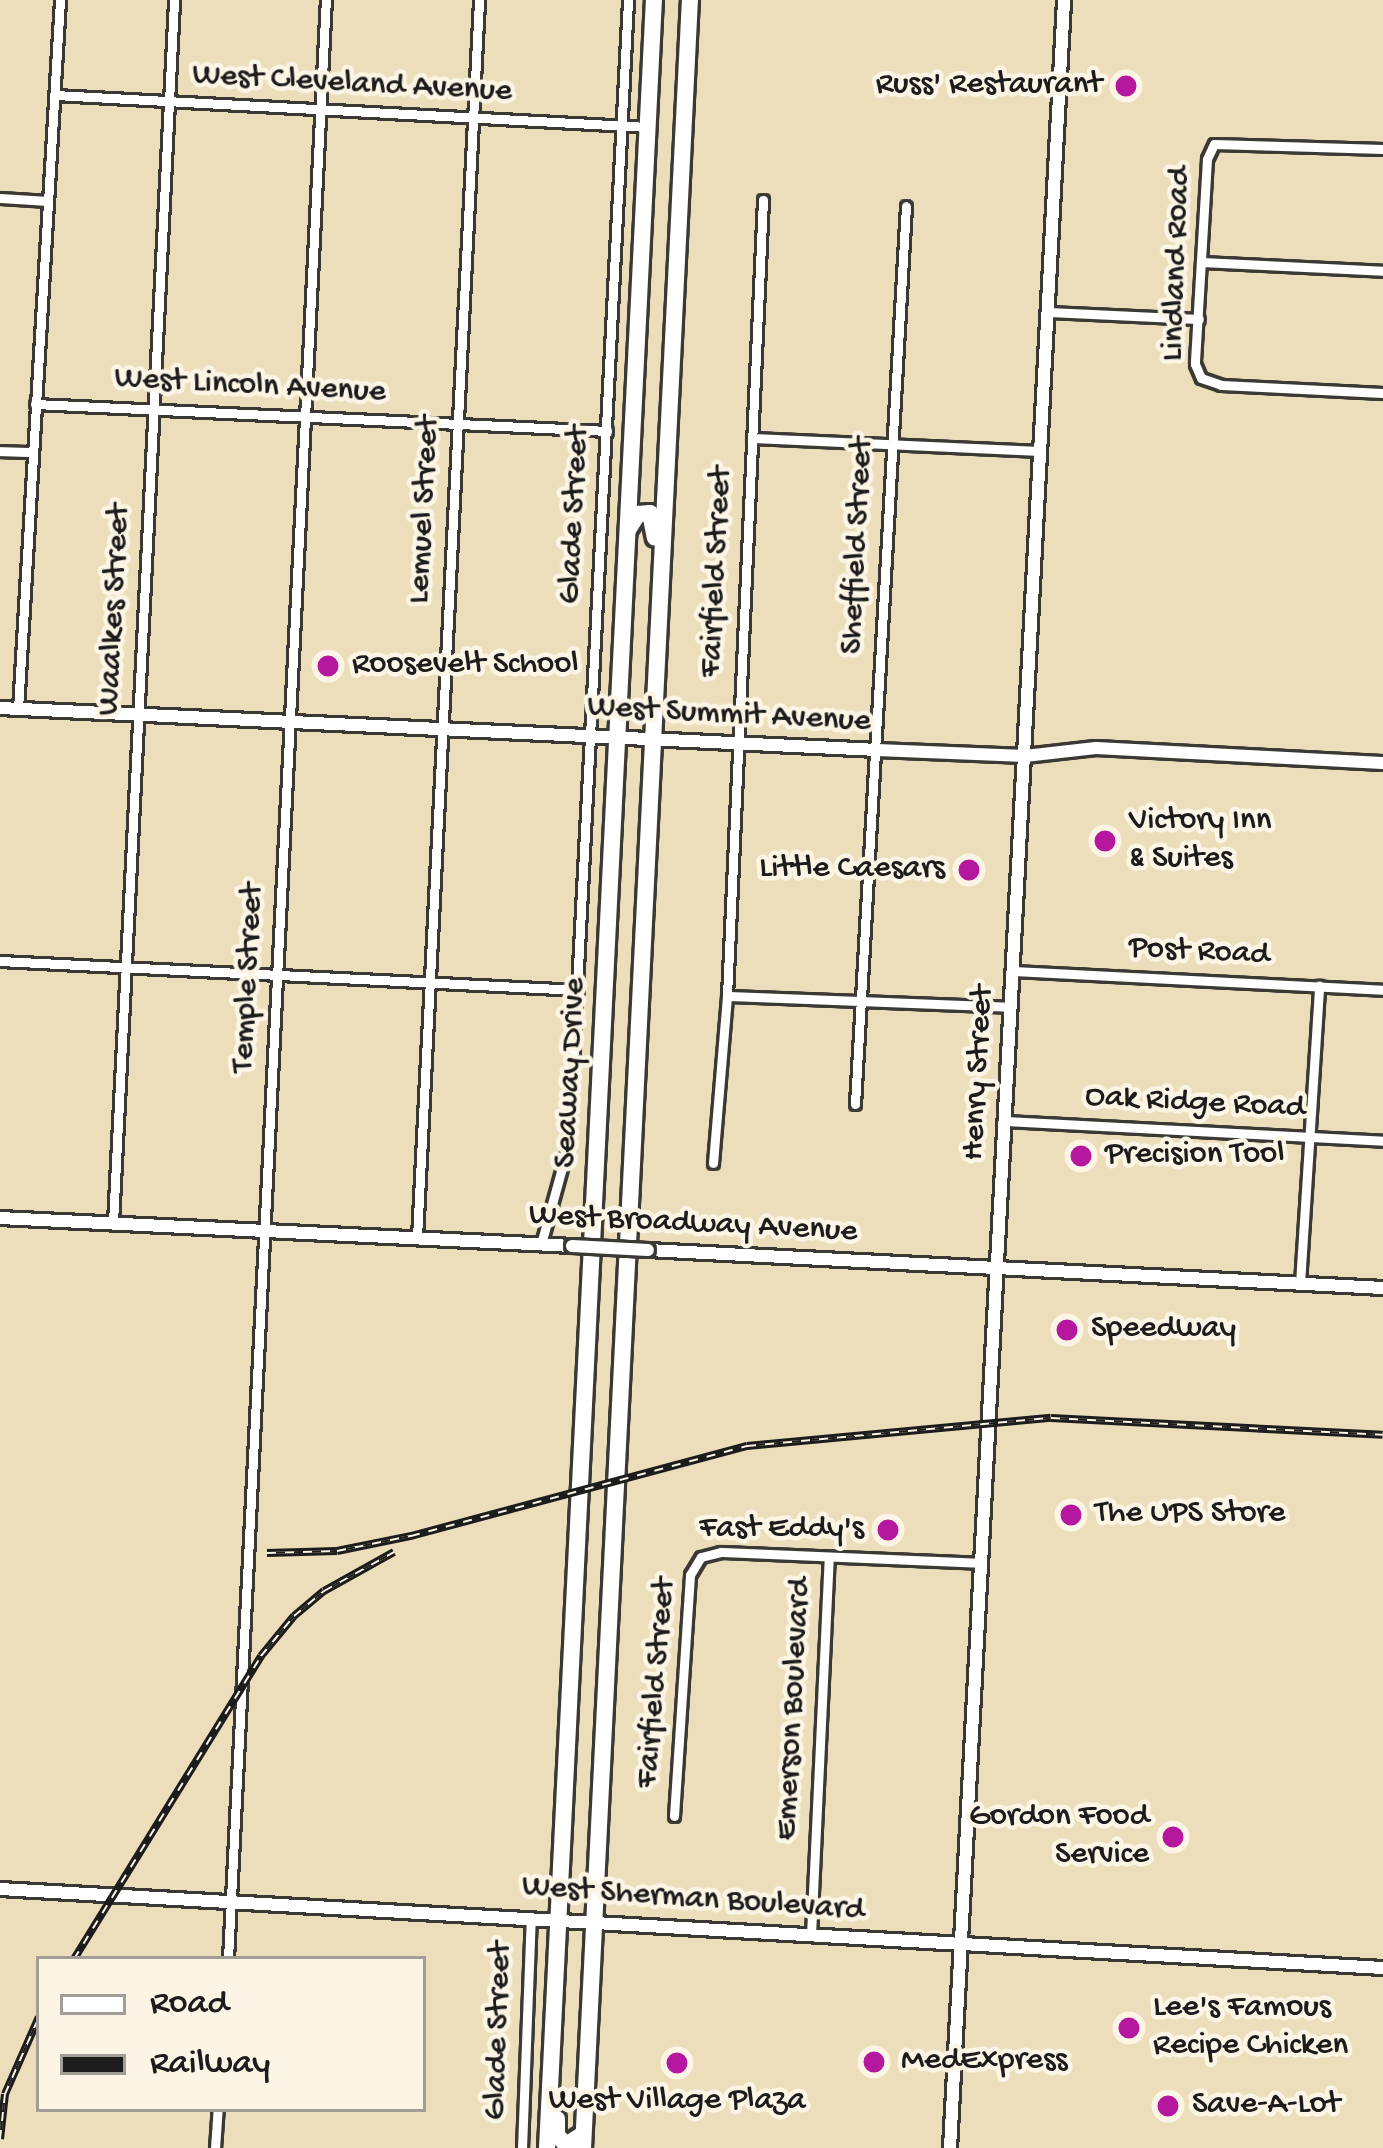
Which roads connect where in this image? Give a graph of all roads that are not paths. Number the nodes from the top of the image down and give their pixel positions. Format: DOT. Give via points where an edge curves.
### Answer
graph roads {
  1 [pos="60,0"];
  2 [pos="174,0"];
  3 [pos="326,0"];
  4 [pos="479,0"];
  5 [pos="628,0"];
  6 [pos="654,0"];
  7 [pos="689,0"];
  8 [pos="1064,0"];
  9 [pos="55,95"];
  10 [pos="167,104"];
  11 [pos="320,112"];
  12 [pos="472,119"];
  13 [pos="620,125"];
  14 [pos="647,127"];
  15 [pos="1383,149"];
  16 [pos="0,198"];
  17 [pos="763,200"];
  18 [pos="47,201"];
  19 [pos="906,206"];
  20 [pos="1201,262"];
  21 [pos="1383,271"];
  22 [pos="1048,312"];
  23 [pos="1198,319"];
  24 [pos="1383,393"];
  25 [pos="35,404"];
  26 [pos="152,409"];
  27 [pos="303,417"];
  28 [pos="458,424"];
  29 [pos="607,431"];
  30 [pos="752,439"];
  31 [pos="892,446"];
  32 [pos="0,451"];
  33 [pos="1040,451"];
  34 [pos="31,452"];
  35 [pos="628,530"];
  36 [pos="654,706"];
  37 [pos="0,708"];
  38 [pos="18,709"];
  39 [pos="138,714"];
  40 [pos="289,722"];
  41 [pos="441,729"];
  42 [pos="592,736"];
  43 [pos="621,737"];
  44 [pos="653,740"];
  45 [pos="737,743"];
  46 [pos="877,750"];
  47 [pos="1024,756"];
  48 [pos="1383,763"];
  49 [pos="640,955"];
  50 [pos="0,961"];
  51 [pos="126,967"];
  52 [pos="1013,971"];
  53 [pos="277,974"];
  54 [pos="429,982"];
  55 [pos="1319,986"];
  56 [pos="578,990"];
  57 [pos="1383,990"];
  58 [pos="727,996"];
  59 [pos="865,1003"];
  60 [pos="1011,1007"];
  61 [pos="855,1104"];
  62 [pos="1005,1121"];
  63 [pos="1310,1138"];
  64 [pos="1383,1141"];
  65 [pos="713,1162"];
  66 [pos="0,1218"];
  67 [pos="112,1223"];
  68 [pos="264,1231"];
  69 [pos="416,1238"];
  70 [pos="541,1244"];
  71 [pos="998,1266"];
  72 [pos="1300,1283"];
  73 [pos="1383,1288"];
  74 [pos="829,1558"];
  75 [pos="980,1563"];
  76 [pos="569,1713"];
  77 [pos="674,1816"];
  78 [pos="0,1889"];
  79 [pos="594,1897"];
  80 [pos="232,1901"];
  81 [pos="531,1917"];
  82 [pos="593,1922"];
  83 [pos="557,1925"];
  84 [pos="811,1935"];
  85 [pos="960,1944"];
  86 [pos="228,1956"];
  87 [pos="1383,1968"];
  88 [pos="218,2112"];
  89 [pos="583,2141"];
  90 [pos="215,2148"];
  91 [pos="522,2148"];
  92 [pos="547,2148"];
  93 [pos="950,2148"];
  1 -- 9 [label="street"];
  2 -- 10 [label="street, Waalkes Street"];
  3 -- 11 [label="street, Temple Street"];
  4 -- 12 [label="street, Lemuel Street"];
  5 -- 13 [label="street, Glade Street"];
  6 -- 14 [label="highway, Seaway Drive"];
  7 -- 36 [label="highway, Seaway Drive"];
  8 -- 22 [label="main road, Henry Street"];
  9 -- 10 [label="street, West Cleveland Avenue"];
  9 -- 18 [label="street"];
  10 -- 11 [label="street, West Cleveland Avenue"];
  10 -- 26 [label="street, Waalkes Street"];
  11 -- 12 [label="street, West Cleveland Avenue"];
  11 -- 27 [label="street, Temple Street"];
  12 -- 13 [label="street, West Cleveland Avenue"];
  12 -- 28 [label="street, Lemuel Street"];
  13 -- 14 [label="street, West Cleveland Avenue"];
  13 -- 29 [label="street, Glade Street"];
  14 -- 35 [label="highway, Seaway Drive"];
  15 -- 20 [label="street, Lindland Road" via="1214,144"];
  16 -- 18 [label="street"];
  17 -- 30 [label="street, Fairfield Street"];
  18 -- 25 [label="street"];
  19 -- 31 [label="street, Sheffield Street"];
  20 -- 21 [label="street"];
  20 -- 23 [label="street, Lindland Road"];
  22 -- 23 [label="street"];
  22 -- 33 [label="main road, Henry Street"];
  23 -- 24 [label="street, Lindland Road" via="1195,364 1210,383"];
  25 -- 26 [label="street, West Lincoln Avenue"];
  25 -- 34 [label="street"];
  26 -- 27 [label="street, West Lincoln Avenue"];
  26 -- 39 [label="street, Waalkes Street"];
  27 -- 28 [label="street, West Lincoln Avenue"];
  27 -- 40 [label="street, Temple Street"];
  28 -- 29 [label="street, West Lincoln Avenue"];
  28 -- 41 [label="street, Lemuel Street"];
  29 -- 42 [label="street, Glade Street"];
  30 -- 31 [label="street"];
  30 -- 45 [label="street, Fairfield Street"];
  31 -- 33 [label="street"];
  31 -- 46 [label="street, Sheffield Street"];
  32 -- 34 [label="street"];
  33 -- 47 [label="main road, Henry Street"];
  34 -- 38 [label="street"];
  35 -- 36 [label="highway" via="638,514 654,518"];
  35 -- 43 [label="highway, Seaway Drive"];
  36 -- 44 [label="highway, Seaway Drive"];
  37 -- 38 [label="main road, West Summit Avenue"];
  38 -- 39 [label="main road, West Summit Avenue"];
  39 -- 40 [label="main road, West Summit Avenue"];
  39 -- 51 [label="street, Waalkes Street"];
  40 -- 41 [label="main road, West Summit Avenue"];
  40 -- 53 [label="street, Temple Street"];
  41 -- 42 [label="main road, West Summit Avenue"];
  41 -- 54 [label="street, Lemuel Street"];
  42 -- 43 [label="main road, West Summit Avenue"];
  42 -- 56 [label="street, Glade Street"];
  43 -- 44 [label="main road, West Summit Avenue"];
  43 -- 49 [label="highway" via="616,951 626,960"];
  43 -- 76 [label="highway, Seaway Drive"];
  44 -- 45 [label="main road, West Summit Avenue"];
  44 -- 49 [label="highway, Seaway Drive"];
  45 -- 46 [label="main road, West Summit Avenue"];
  45 -- 58 [label="street, Fairfield Street"];
  46 -- 47 [label="main road, West Summit Avenue"];
  46 -- 59 [label="street, Sheffield Street"];
  47 -- 48 [label="main road, West Summit Avenue" via="1096,748"];
  47 -- 52 [label="main road, Henry Street"];
  49 -- 79 [label="highway, Seaway Drive"];
  50 -- 51 [label="street"];
  51 -- 53 [label="street"];
  51 -- 67 [label="street, Waalkes Street"];
  52 -- 55 [label="street, Post Road"];
  52 -- 60 [label="main road, Henry Street"];
  53 -- 54 [label="street"];
  53 -- 68 [label="street, Temple Street"];
  54 -- 56 [label="street"];
  54 -- 69 [label="street, Lemuel Street"];
  55 -- 57 [label="street, Post Road"];
  55 -- 63 [label="street"];
  56 -- 70 [label="street, Glade Street" via="569,1142"];
  58 -- 59 [label="street"];
  58 -- 65 [label="street, Fairfield Street"];
  59 -- 60 [label="street"];
  59 -- 61 [label="street, Sheffield Street"];
  60 -- 62 [label="main road, Henry Street"];
  62 -- 63 [label="street, Oak Ridge Road"];
  62 -- 71 [label="main road, Henry Street"];
  63 -- 64 [label="street, Oak Ridge Road"];
  63 -- 72 [label="street"];
  66 -- 67 [label="main road, West Broadway Avenue"];
  67 -- 68 [label="main road, West Broadway Avenue"];
  68 -- 69 [label="main road, West Broadway Avenue"];
  68 -- 80 [label="street, Temple Street"];
  69 -- 70 [label="main road, West Broadway Avenue"];
  70 -- 71 [label="main road, West Broadway Avenue, bridge"];
  71 -- 72 [label="main road, West Broadway Avenue"];
  71 -- 75 [label="main road, Henry Street"];
  72 -- 73 [label="main road, West Broadway Avenue"];
  74 -- 75 [label="street"];
  74 -- 77 [label="street, Fairfield Street" via="701,1556 690,1575"];
  74 -- 84 [label="street, Emerson Boulevard"];
  75 -- 85 [label="main road, Henry Street"];
  76 -- 79 [label="highway" via="578,1700 592,1705 587,1876"];
  76 -- 83 [label="highway, Seaway Drive"];
  78 -- 80 [label="main road, West Sherman Boulevard"];
  79 -- 82 [label="highway, Seaway Drive"];
  80 -- 81 [label="main road, West Sherman Boulevard"];
  80 -- 86 [label="street, Temple Street"];
  81 -- 83 [label="main road, West Sherman Boulevard"];
  81 -- 91 [label="street, Glade Street"];
  82 -- 83 [label="main road, West Sherman Boulevard"];
  82 -- 84 [label="main road, West Sherman Boulevard"];
  82 -- 89 [label="highway, Seaway Drive"];
  83 -- 89 [label="highway" via="564,1956 557,2135 572,2146"];
  83 -- 92 [label="highway, Seaway Drive"];
  84 -- 85 [label="main road, West Sherman Boulevard"];
  85 -- 87 [label="main road, West Sherman Boulevard"];
  85 -- 93 [label="main road, Henry Street"];
  88 -- 90 [label="street"];
}
